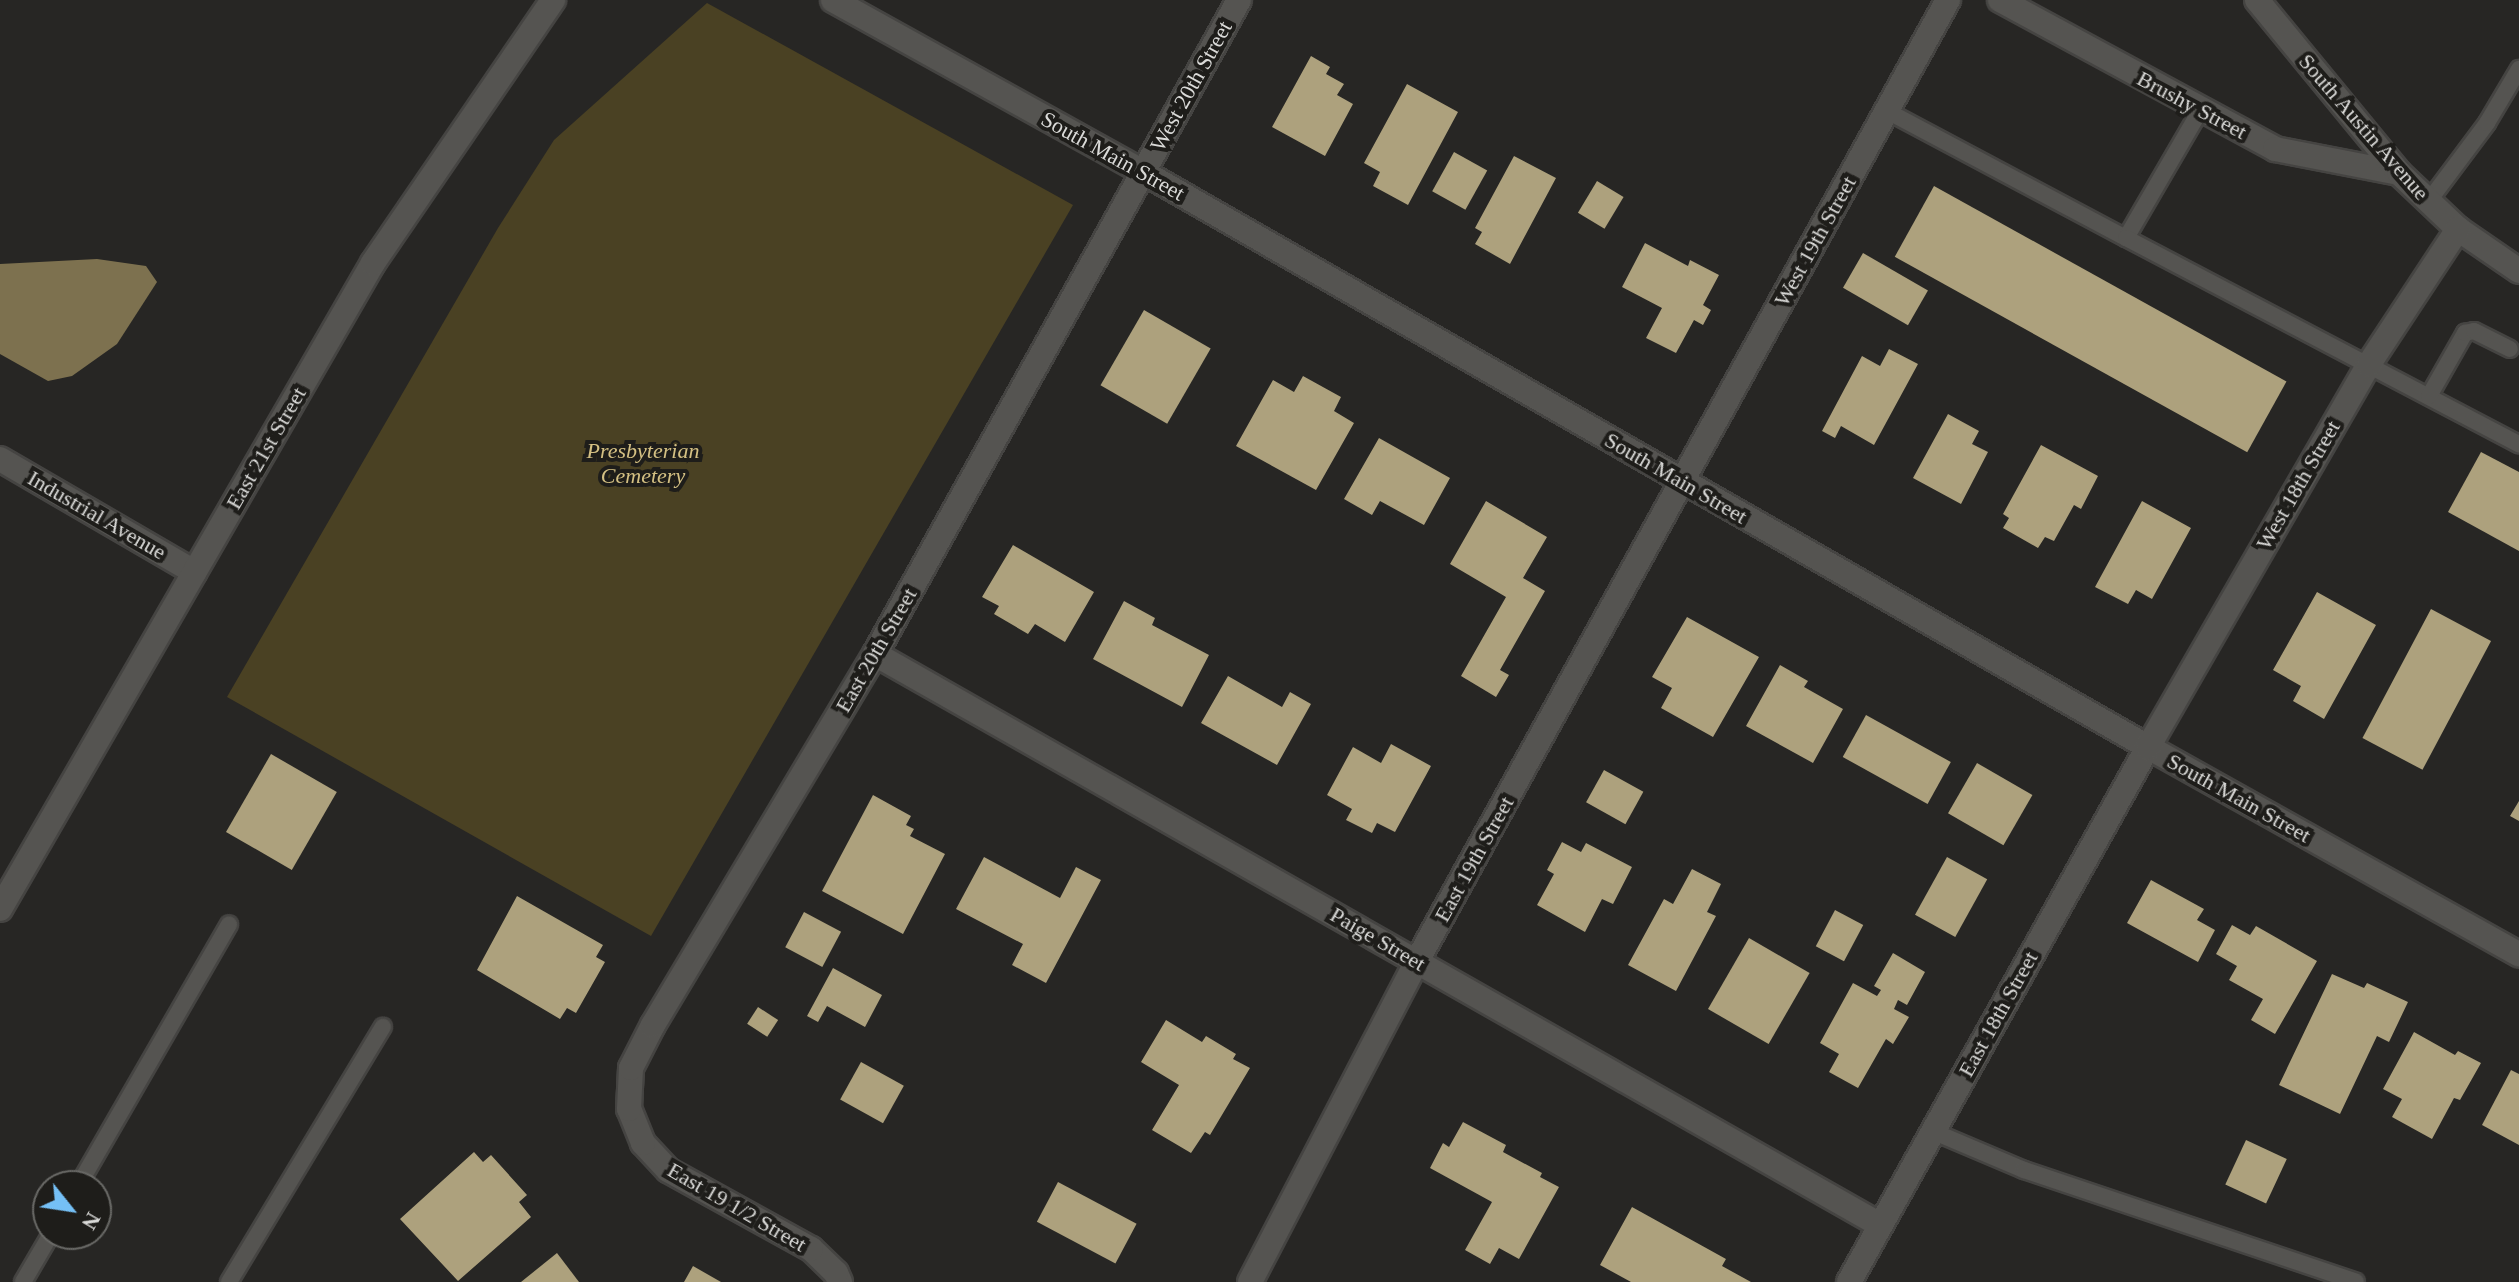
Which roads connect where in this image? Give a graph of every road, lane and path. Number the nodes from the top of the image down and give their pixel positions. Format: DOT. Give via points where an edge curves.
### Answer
graph roads {
  1 [pos="553,0"];
  2 [pos="833,0"];
  3 [pos="1239,0"];
  4 [pos="1948,0"];
  5 [pos="2000,0"];
  6 [pos="2257,0"];
  7 [pos="2519,69"];
  8 [pos="1887,111"];
  9 [pos="2200,111"];
  10 [pos="1143,172"];
  11 [pos="2399,173"];
  12 [pos="2428,202"];
  13 [pos="2458,229"];
  14 [pos="2126,238"];
  15 [pos="2519,271"];
  16 [pos="2516,346"];
  17 [pos="2369,364"];
  18 [pos="2429,396"];
  19 [pos="2519,444"];
  20 [pos="0,459"];
  21 [pos="1683,482"];
  22 [pos="194,572"];
  23 [pos="875,654"];
  24 [pos="2148,747"];
  25 [pos="0,909"];
  26 [pos="229,924"];
  27 [pos="2519,954"];
  28 [pos="1417,961"];
  29 [pos="383,1027"];
  30 [pos="637,1129"];
  31 [pos="1932,1131"];
  32 [pos="87,1170"];
  33 [pos="1880,1225"];
  34 [pos="42,1250"];
  35 [pos="23,1282"];
  36 [pos="229,1282"];
  37 [pos="840,1282"];
  38 [pos="1250,1282"];
  39 [pos="1849,1282"];
  40 [pos="2356,1282"];
  1 -- 22 [label="street, East 21st Street" via="373,263"];
  2 -- 10 [label="street, South Main Street"];
  3 -- 10 [label="street, West 20th Street"];
  4 -- 8 [label="street, West 19th Street"];
  5 -- 9 [label="street, Brushy Street"];
  6 -- 11 [label="street, South Austin Avenue"];
  7 -- 12 [label="lane" via="2487,123"];
  8 -- 14 [label="lane"];
  8 -- 21 [label="street, West 19th Street"];
  9 -- 11 [label="street, Brushy Street" via="2275,149"];
  9 -- 14 [label="lane"];
  10 -- 21 [label="street, South Main Street"];
  10 -- 23 [label="street, East 20th Street"];
  11 -- 12 [label="street, South Austin Avenue"];
  12 -- 13 [label="street, South Austin Avenue"];
  13 -- 15 [label="street, South Austin Avenue"];
  13 -- 17 [label="street, West 18th Street"];
  14 -- 17 [label="lane"];
  16 -- 18 [label="lane" via="2474,331 2465,333"];
  17 -- 18 [label="lane"];
  17 -- 24 [label="street, West 18th Street"];
  18 -- 19 [label="lane"];
  20 -- 22 [label="street, Industrial Avenue"];
  21 -- 24 [label="street, South Main Street"];
  21 -- 28 [label="street, East 19th Street"];
  22 -- 25 [label="street, East 21st Street"];
  23 -- 28 [label="street, Paige Street"];
  23 -- 30 [label="street, East 20th Street" via="631,1068 629,1109"];
  24 -- 27 [label="street, South Main Street"];
  24 -- 31 [label="street, East 18th Street"];
  26 -- 32 [label="lane"];
  28 -- 33 [label="street, Paige Street"];
  28 -- 38 [label="street, East 19th Street"];
  29 -- 36 [label="lane"];
  30 -- 37 [label="street, East 19 1/2 Street" via="668,1170 811,1249"];
  31 -- 33 [label="street, East 18th Street"];
  31 -- 40 [label="lane" via="2024,1170"];
  33 -- 39 [label="street, East 18th Street"];
  34 -- 35 [label="lane"];
}
